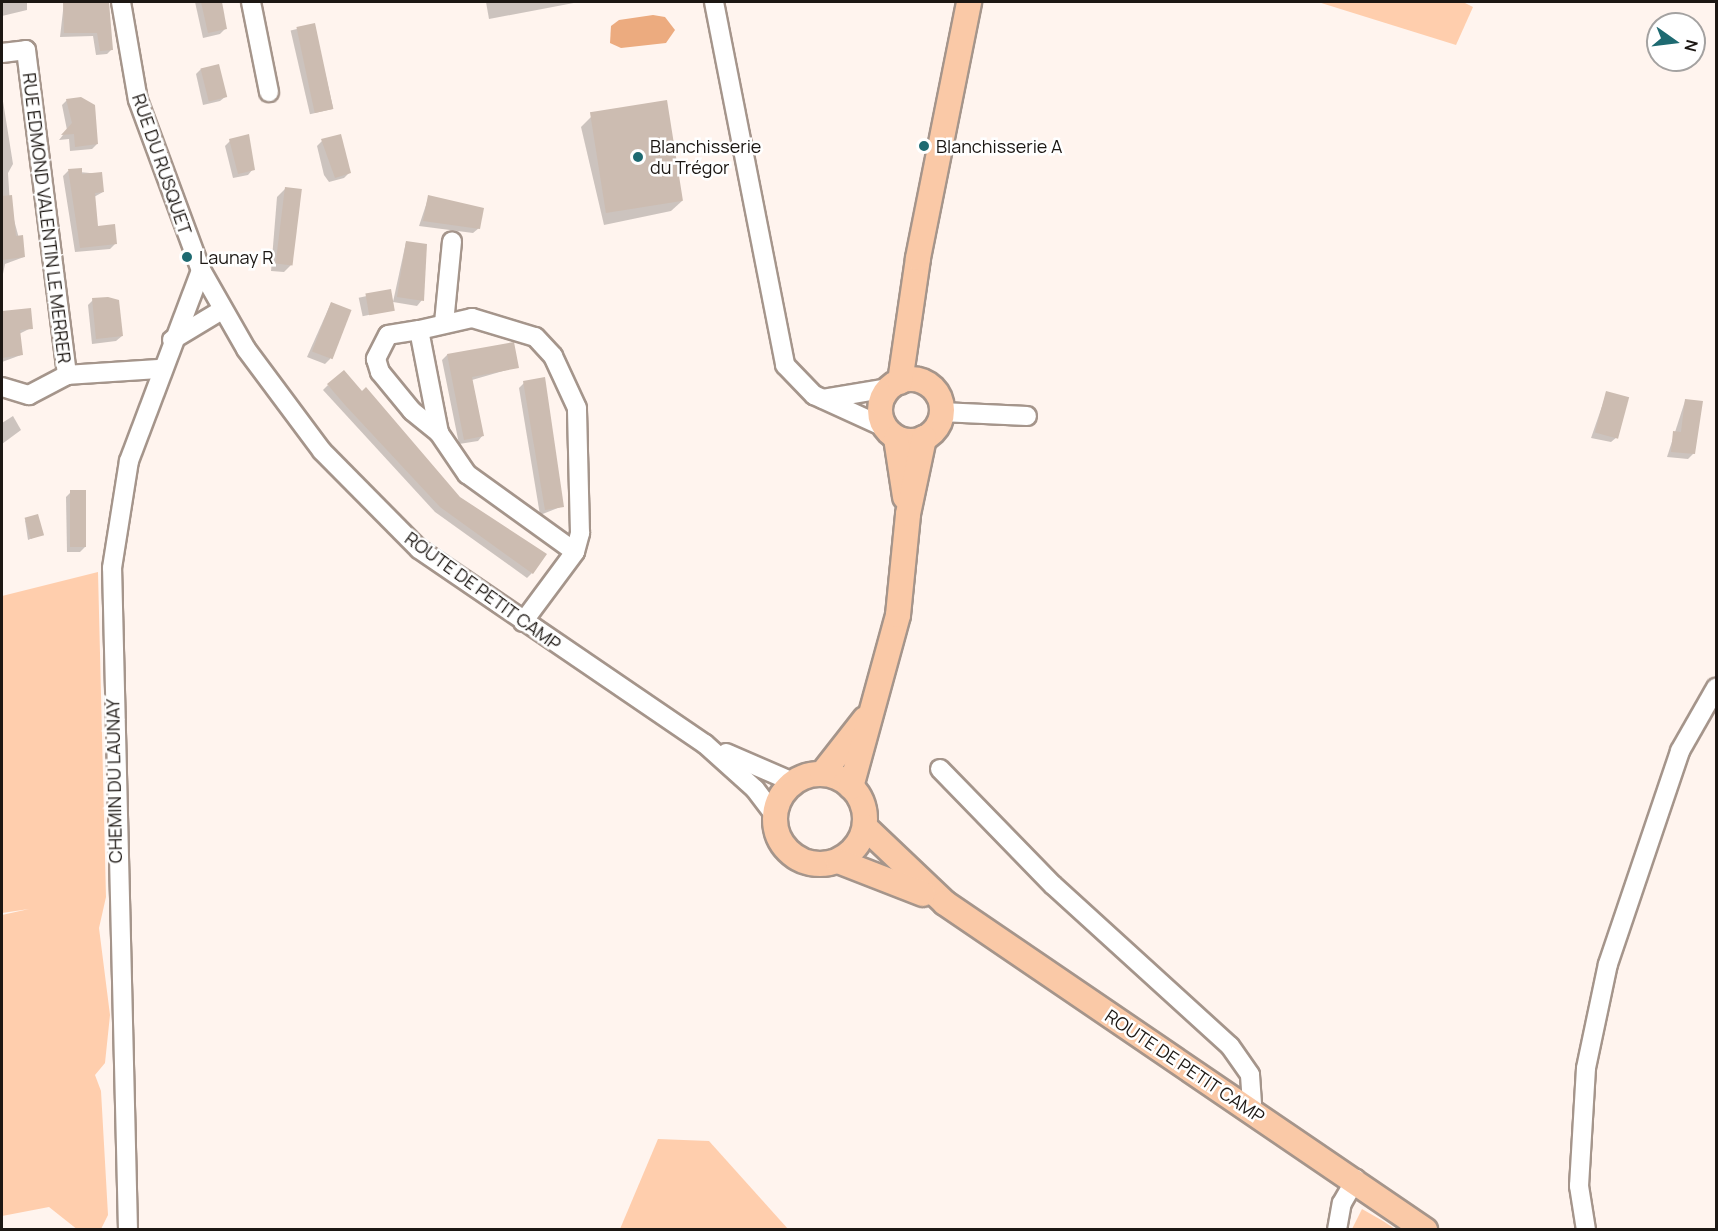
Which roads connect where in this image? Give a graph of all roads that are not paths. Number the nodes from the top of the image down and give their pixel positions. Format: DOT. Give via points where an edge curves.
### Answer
graph roads {
  1 [pos="121,2"];
  2 [pos="251,2"];
  3 [pos="714,2"];
  4 [pos="969,2"];
  5 [pos="2,53"];
  6 [pos="269,92"];
  7 [pos="452,241"];
  8 [pos="201,270"];
  9 [pos="914,291"];
  10 [pos="222,310"];
  11 [pos="444,323"];
  12 [pos="419,330"];
  13 [pos="172,340"];
  14 [pos="246,350"];
  15 [pos="161,369"];
  16 [pos="67,375"];
  17 [pos="927,384"];
  18 [pos="895,385"];
  19 [pos="2,387"];
  20 [pos="823,399"];
  21 [pos="941,412"];
  22 [pos="1027,416"];
  23 [pos="439,433"];
  24 [pos="891,433"];
  25 [pos="924,438"];
  26 [pos="908,514"];
  27 [pos="575,552"];
  28 [pos="523,621"];
  29 [pos="1716,688"];
  30 [pos="873,707"];
  31 [pos="705,744"];
  32 [pos="940,769"];
  33 [pos="822,774"];
  34 [pos="794,782"];
  35 [pos="851,787"];
  36 [pos="775,816"];
  37 [pos="865,827"];
  38 [pos="838,861"];
  39 [pos="945,903"];
  40 [pos="1253,1114"];
  41 [pos="1356,1179"];
  42 [pos="128,1230"];
  43 [pos="1337,1230"];
  44 [pos="1425,1230"];
  45 [pos="1586,1230"];
  1 -- 8 [label="street, RUE DU RUSQUET" via="138,100"];
  2 -- 6 [label="street"];
  3 -- 20 [label="street" via="785,365 794,380"];
  4 -- 9 [label="main road"];
  5 -- 16 [label="street, RUE EDMOND VALENTIN LE MERRER" via="26,51"];
  7 -- 11 [label="street"];
  8 -- 10 [label="street, RUE DU RUSQUET"];
  8 -- 13 [label="street, CHEMIN DU LAUNAY"];
  9 -- 17 [label="main road"];
  9 -- 18 [label="main road"];
  10 -- 13 [label="street"];
  10 -- 14 [label="street, RUE DU RUSQUET"];
  11 -- 12 [label="street"];
  11 -- 27 [label="street" via="492,322 535,338 553,356 577,408 580,532"];
  12 -- 23 [label="street"];
  12 -- 23 [label="street" via="388,335 376,359 380,372 412,411"];
  13 -- 15 [label="street, CHEMIN DU LAUNAY"];
  14 -- 28 [label="street, ROUTE DE PETIT CAMP" via="322,451 366,499 419,549"];
  15 -- 16 [label="street"];
  15 -- 42 [label="street, CHEMIN DU LAUNAY" via="129,461 118,515 111,603"];
  16 -- 19 [label="street" via="29,395"];
  17 -- 18 [label="main road"];
  17 -- 21 [label="main road"];
  18 -- 20 [label="street"];
  18 -- 24 [label="main road" via="881,404"];
  20 -- 24 [label="street"];
  21 -- 22 [label="street"];
  21 -- 25 [label="main road"];
  23 -- 27 [label="street" via="467,474"];
  24 -- 25 [label="main road"];
  24 -- 26 [label="main road"];
  25 -- 26 [label="main road"];
  26 -- 30 [label="main road" via="898,615"];
  27 -- 28 [label="street"];
  28 -- 31 [label="street, ROUTE DE PETIT CAMP"];
  29 -- 45 [label="street" via="1680,751 1608,964 1586,1068 1579,1186"];
  30 -- 33 [label="main road"];
  30 -- 35 [label="main road"];
  31 -- 34 [label="street, ROUTE DE PETIT CAMP"];
  31 -- 36 [label="street, ROUTE DE PETIT CAMP" via="755,789"];
  32 -- 40 [label="street" via="1053,885 1230,1046 1250,1075"];
  33 -- 34 [label="main road"];
  33 -- 35 [label="main road"];
  34 -- 36 [label="main road" via="778,802"];
  35 -- 37 [label="main road" via="860,799"];
  36 -- 38 [label="main road" via="777,836 796,858 824,865"];
  37 -- 38 [label="main road" via="858,844"];
  37 -- 39 [label="main road, ROUTE DE PETIT CAMP"];
  38 -- 39 [label="main road, ROUTE DE PETIT CAMP"];
  39 -- 40 [label="main road, ROUTE DE PETIT CAMP"];
  40 -- 41 [label="main road, ROUTE DE PETIT CAMP"];
  41 -- 43 [label="street" via="1342,1203"];
  41 -- 44 [label="main road, ROUTE DE PETIT CAMP"];
}
